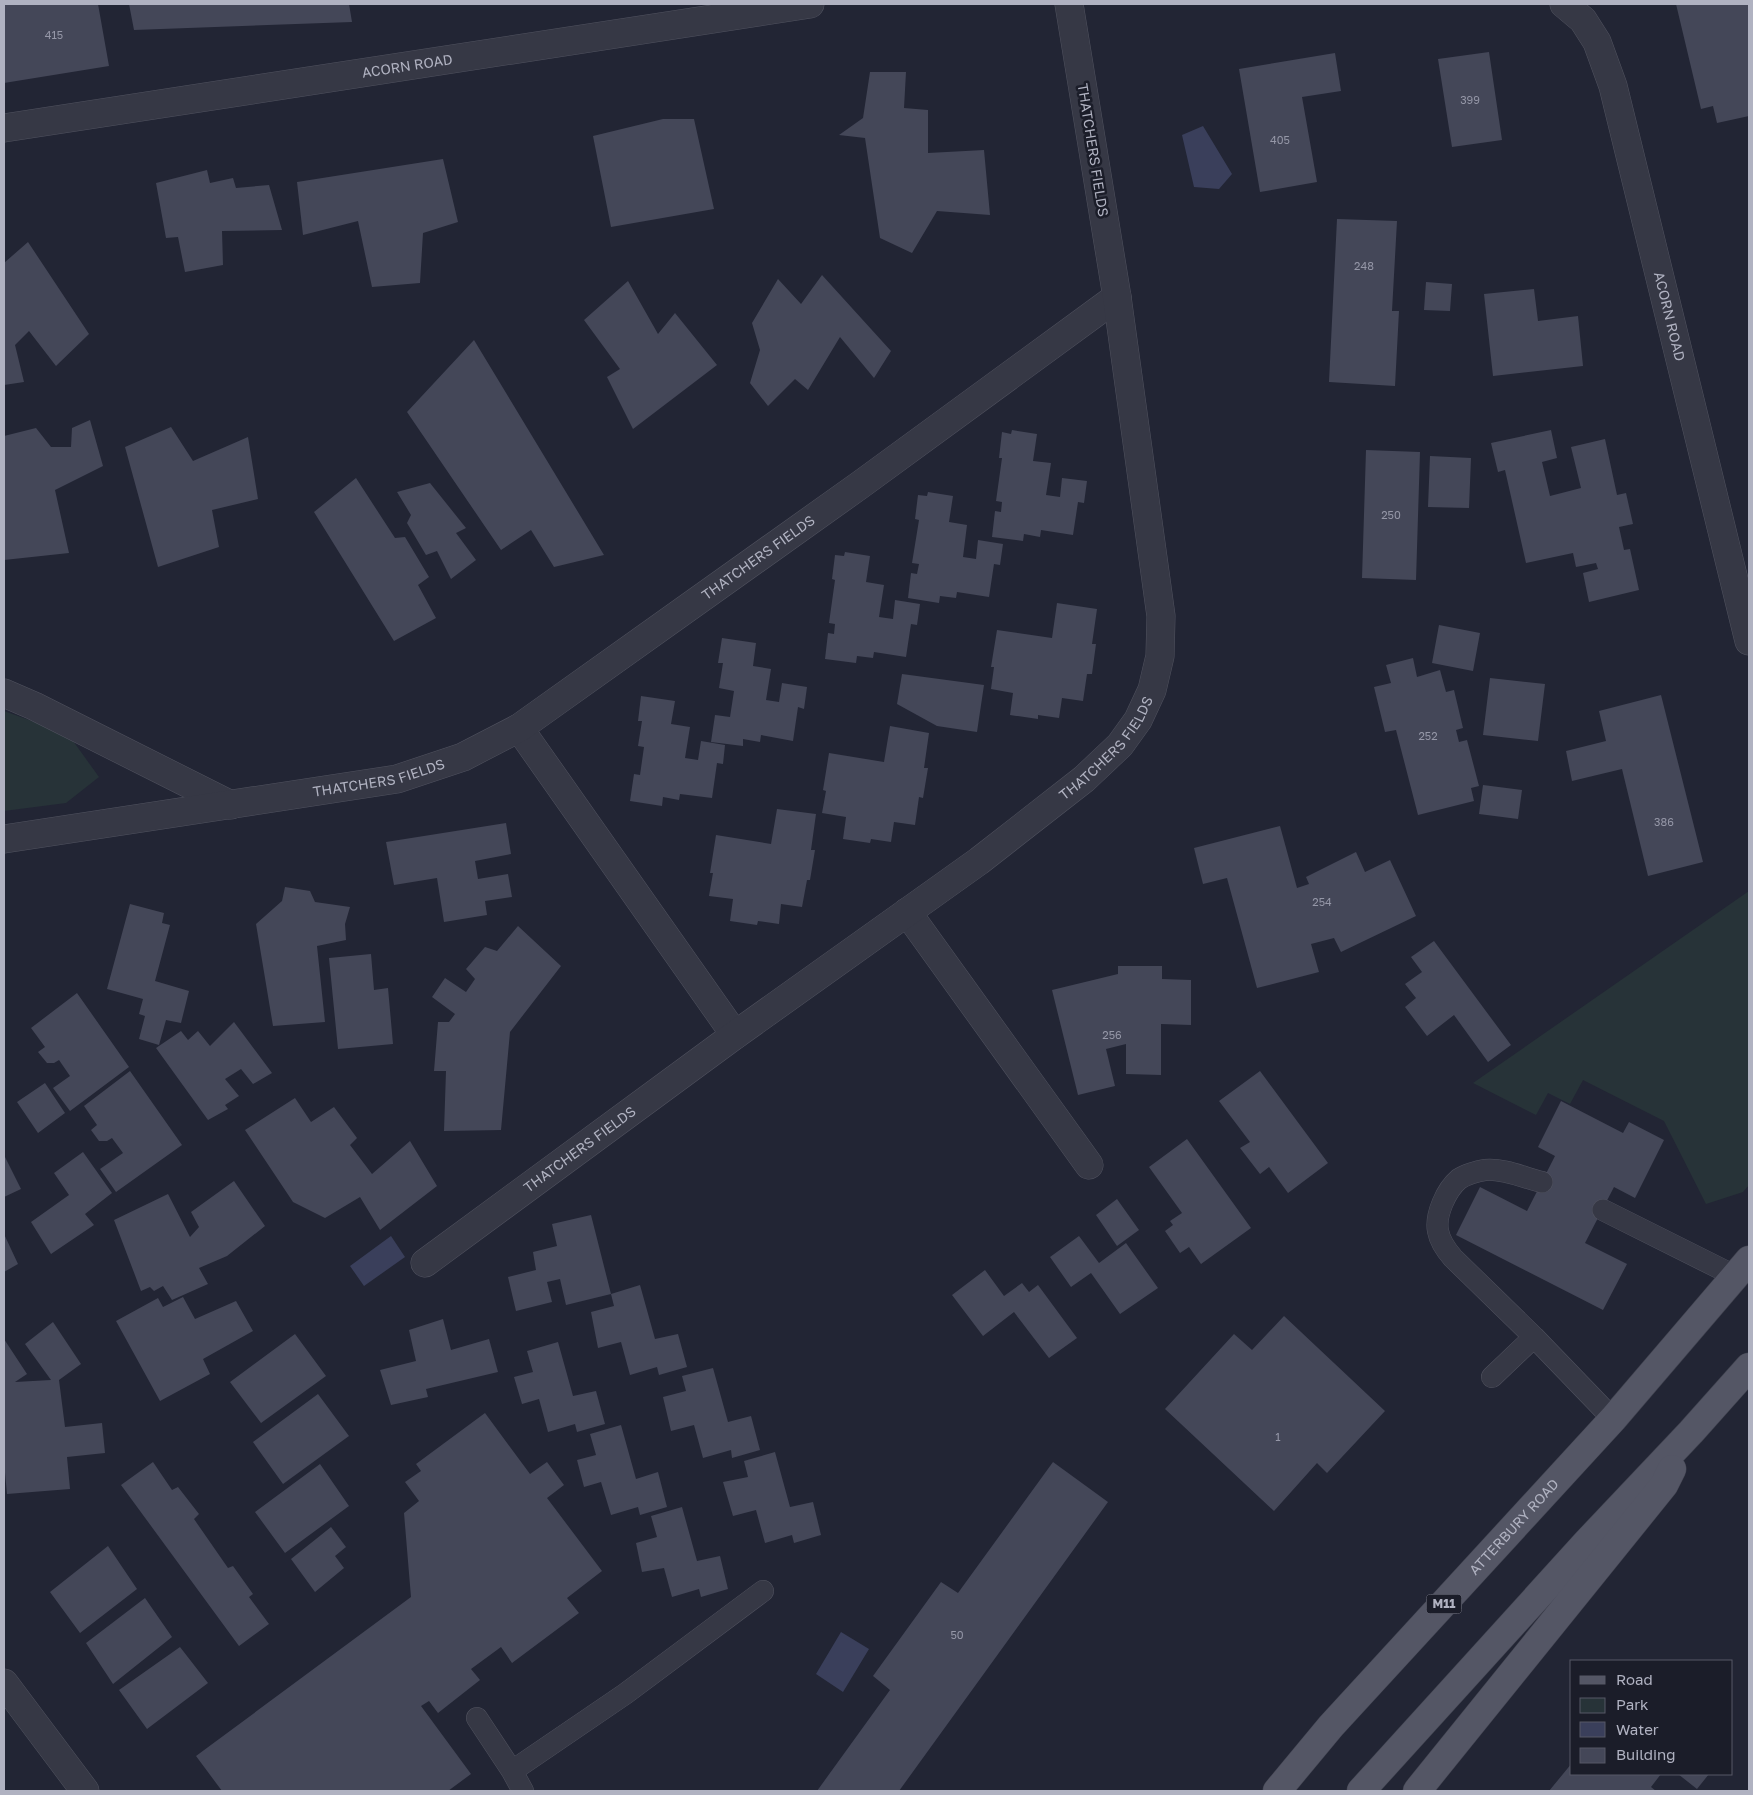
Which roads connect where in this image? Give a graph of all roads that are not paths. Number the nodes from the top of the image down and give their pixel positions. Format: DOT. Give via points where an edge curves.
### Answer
graph roads {
  1 [pos="810,4"];
  2 [pos="1069,4"];
  3 [pos="1564,4"];
  4 [pos="4,128"];
  5 [pos="1117,297"];
  6 [pos="1749,641"];
  7 [pos="4,693"];
  8 [pos="519,728"];
  9 [pos="232,805"];
  10 [pos="4,839"];
  11 [pos="907,912"];
  12 [pos="736,1035"];
  13 [pos="1089,1165"];
  14 [pos="1542,1182"];
  15 [pos="1602,1210"];
  16 [pos="425,1263"];
  17 [pos="1742,1268"];
  18 [pos="1534,1337"];
  19 [pos="1749,1367"];
  20 [pos="1492,1377"];
  21 [pos="1613,1419"];
  22 [pos="1691,1432"];
  23 [pos="763,1591"];
  24 [pos="4,1683"];
  25 [pos="477,1718"];
  26 [pos="512,1771"];
  27 [pos="85,1791"];
  28 [pos="523,1791"];
  29 [pos="1277,1791"];
  30 [pos="1361,1791"];
  31 [pos="1417,1791"];
  1 -- 4 [label="street, ACORN ROAD"];
  2 -- 5 [label="street, THATCHERS FIELDS"];
  3 -- 6 [label="street, ACORN ROAD" via="1583,20 1597,42 1612,86"];
  5 -- 8 [label="street, THATCHERS FIELDS"];
  5 -- 11 [label="street, THATCHERS FIELDS" via="1161,616 1160,656 1152,690 1138,720 1120,745 1084,779"];
  7 -- 9 [label="street"];
  8 -- 9 [label="street, THATCHERS FIELDS" via="463,757 398,779"];
  8 -- 12 [label="street"];
  9 -- 10 [label="street, THATCHERS FIELDS"];
  11 -- 12 [label="street, THATCHERS FIELDS"];
  11 -- 13 [label="street"];
  12 -- 16 [label="street, THATCHERS FIELDS"];
  14 -- 18 [label="lane" via="1486,1170 1473,1173 1460,1179 1446,1196 1438,1216 1442,1245"];
  15 -- 17 [label="lane"];
  17 -- 21 [label="main road, ATTERBURY ROAD / M11"];
  18 -- 20 [label="lane"];
  18 -- 21 [label="lane"];
  19 -- 22 [label="main road"];
  21 -- 29 [label="main road, ATTERBURY ROAD / M11" via="1331,1726"];
  22 -- 30 [label="main road" via="1586,1542"];
  22 -- 31 [label="main road" via="1664,1485"];
  23 -- 26 [label="lane" via="625,1694"];
  24 -- 27 [label="street"];
  25 -- 26 [label="lane"];
  26 -- 28 [label="lane"];
}
